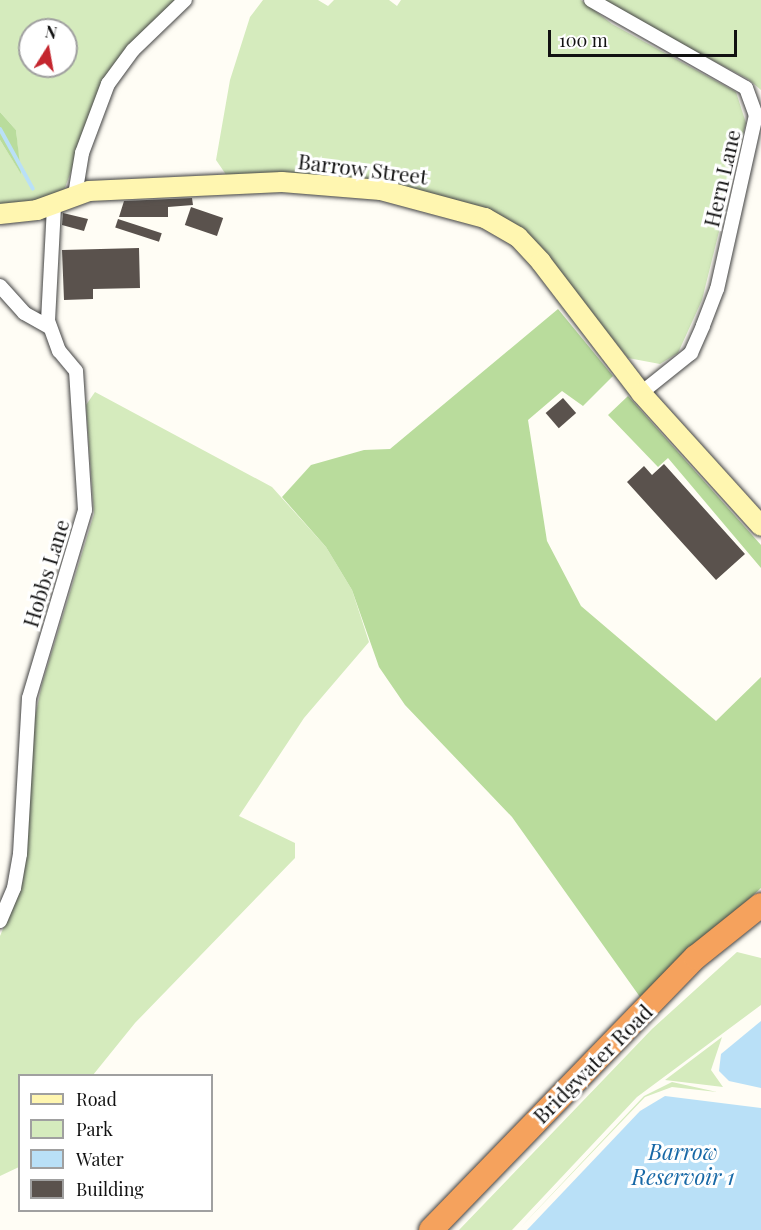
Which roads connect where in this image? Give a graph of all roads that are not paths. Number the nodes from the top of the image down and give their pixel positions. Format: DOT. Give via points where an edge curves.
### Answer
graph roads {
  1 [pos="185,0"];
  2 [pos="591,0"];
  3 [pos="75,195"];
  4 [pos="54,205"];
  5 [pos="0,214"];
  6 [pos="0,286"];
  7 [pos="49,327"];
  8 [pos="641,393"];
  9 [pos="761,526"];
  10 [pos="761,905"];
  11 [pos="0,921"];
  12 [pos="431,1230"];
  1 -- 3 [label="street" via="133,51 108,84 82,153"];
  2 -- 8 [label="street, Hern Lane" via="746,88 756,115 717,289 703,326 691,353"];
  3 -- 4 [label="main road, Barrow Street"];
  3 -- 8 [label="main road, Barrow Street" via="282,182 381,190 460,209 518,237"];
  4 -- 5 [label="main road, Barrow Street"];
  4 -- 7 [label="street"];
  6 -- 7 [label="street" via="24,313"];
  7 -- 11 [label="street, Hobbs Lane" via="76,371 85,510 28,698 20,854"];
  8 -- 9 [label="main road, Barrow Street"];
  10 -- 12 [label="highway, Bridgwater Road" via="696,957"];
}
